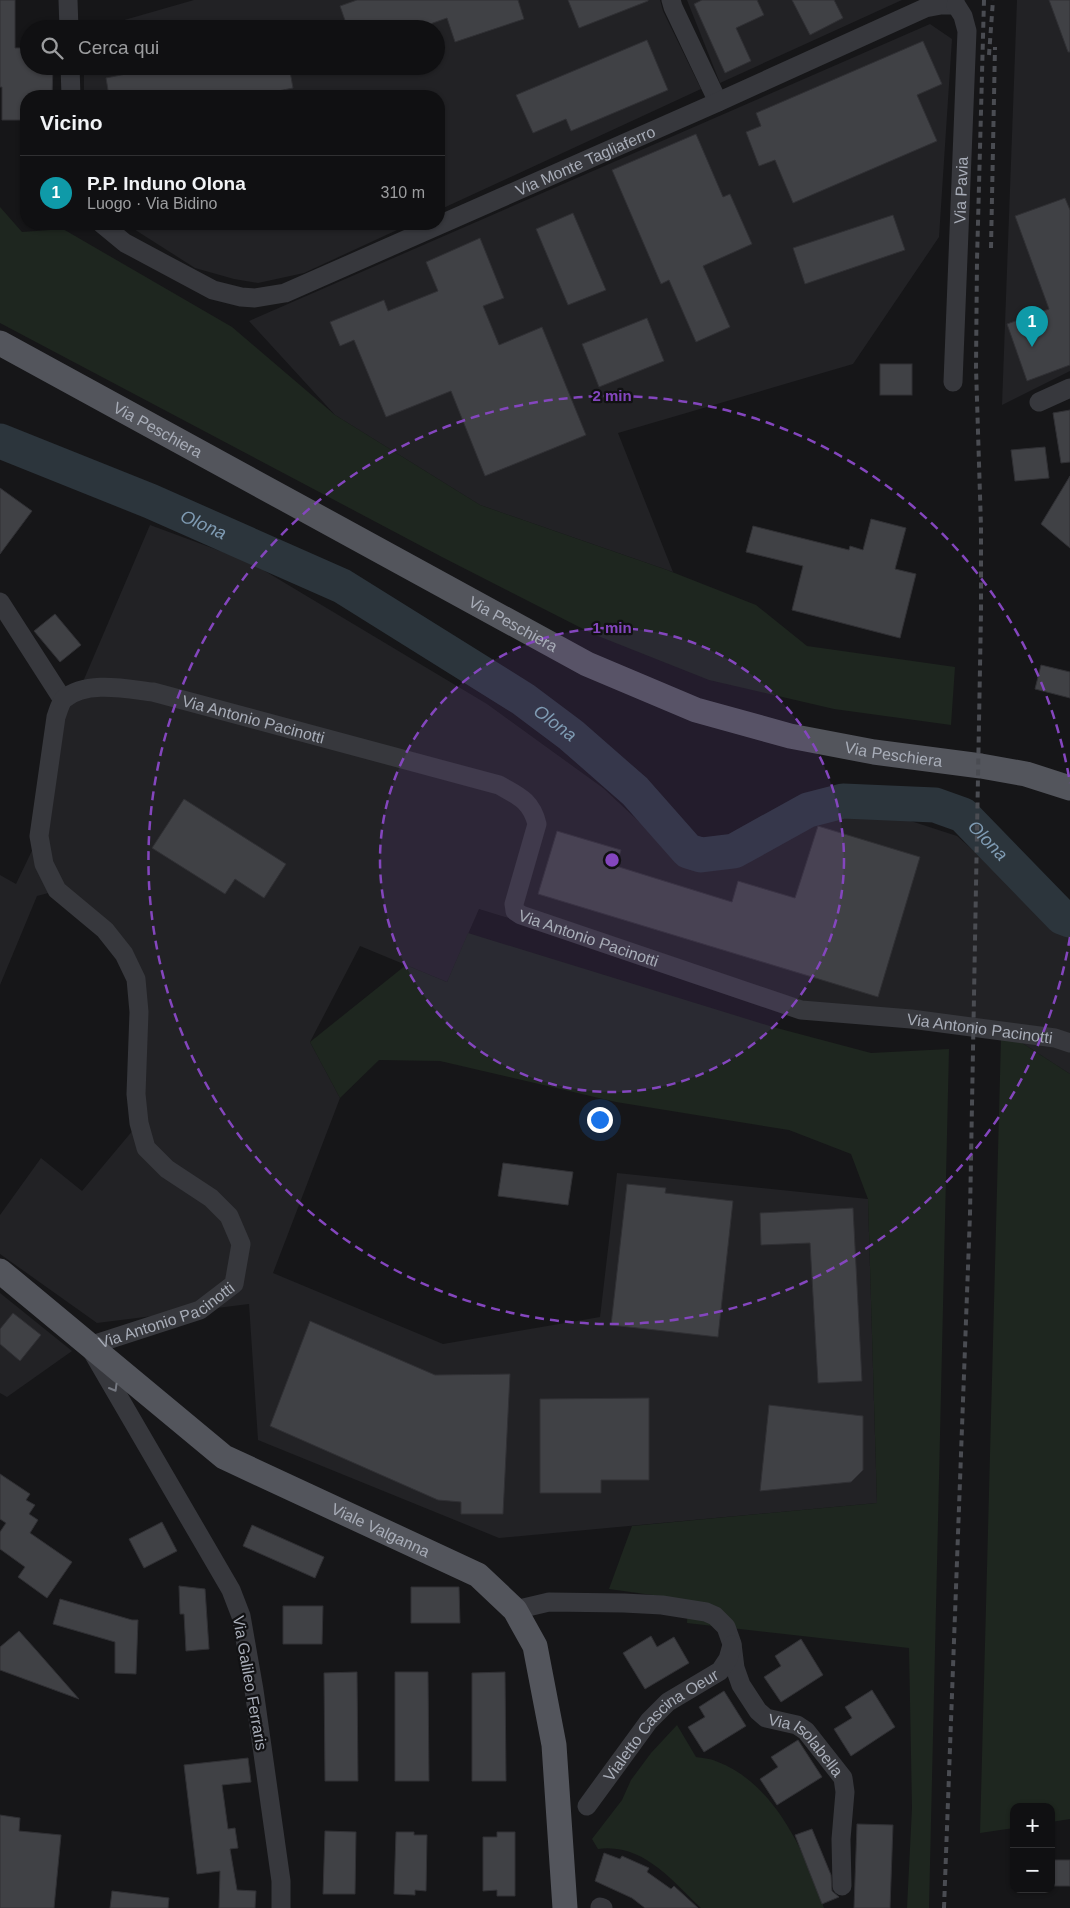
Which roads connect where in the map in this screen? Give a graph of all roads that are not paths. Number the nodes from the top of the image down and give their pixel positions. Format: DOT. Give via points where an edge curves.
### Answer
graph roads {
  1 [pos="68,0"];
  2 [pos="672,0"];
  3 [pos="957,2"];
  4 [pos="69,20"];
  5 [pos="70,75"];
  6 [pos="71,90"];
  7 [pos="718,102"];
  8 [pos="445,223"];
  9 [pos="109,230"];
  10 [pos="430,230"];
  11 [pos="0,343"];
  12 [pos="953,382"];
  13 [pos="1070,388"];
  14 [pos="1039,402"];
  15 [pos="0,602"];
  16 [pos="63,700"];
  17 [pos="1070,788"];
  18 [pos="1070,1043"];
  19 [pos="0,1271"];
  20 [pos="89,1346"];
  21 [pos="516,1610"];
  22 [pos="732,1644"];
  23 [pos="587,1806"];
  24 [pos="842,1886"];
  25 [pos="281,1908"];
  26 [pos="565,1908"];
  1 -- 4 [label="street"];
  2 -- 7 [label="street"];
  3 -- 7 [label="street, Via Monte Tagliaferro" via="925,8"];
  3 -- 12 [label="street, Via Pavia" via="967,31"];
  5 -- 6 [label="street"];
  7 -- 8 [label="street, Via Monte Tagliaferro"];
  9 -- 10 [label="street, Via Monte Tagliaferro" via="125,243 213,290 255,298 299,288"];
  11 -- 17 [label="main road, Via Peschiera" via="587,664 687,707 790,736 1026,774"];
  13 -- 14 [label="street"];
  15 -- 16 [label="street"];
  16 -- 18 [label="street, Via Antonio Pacinotti" via="79,691 104,687 153,692 499,785 524,800 534,812 537,824 514,904 515,911 521,915 801,1010 911,1019 1055,1038"];
  16 -- 20 [label="street, Via Antonio Pacinotti" via="56,717 39,836 44,864 57,890 105,930 124,954 136,980 139,1012 136,1094 146,1148 167,1169 211,1198 229,1216 241,1244 234,1284 200,1310"];
  19 -- 20 [label="main road, Viale Valganna"];
  20 -- 21 [label="main road, Viale Valganna" via="224,1457 478,1575"];
  20 -- 25 [label="street, Via Galileo Ferraris, one-way" via="232,1590 241,1616 281,1881"];
  21 -- 22 [label="street, Via Isolabella" via="549,1602 679,1607 716,1616 726,1628"];
  21 -- 26 [label="main road, Viale Valganna" via="535,1646 554,1745"];
  22 -- 23 [label="street, Vialetto Cascina Oeur" via="720,1671 668,1702 649,1721"];
  22 -- 24 [label="street, Via Isolabella" via="741,1686 758,1711 766,1718 797,1725 806,1731 843,1778"];
}
